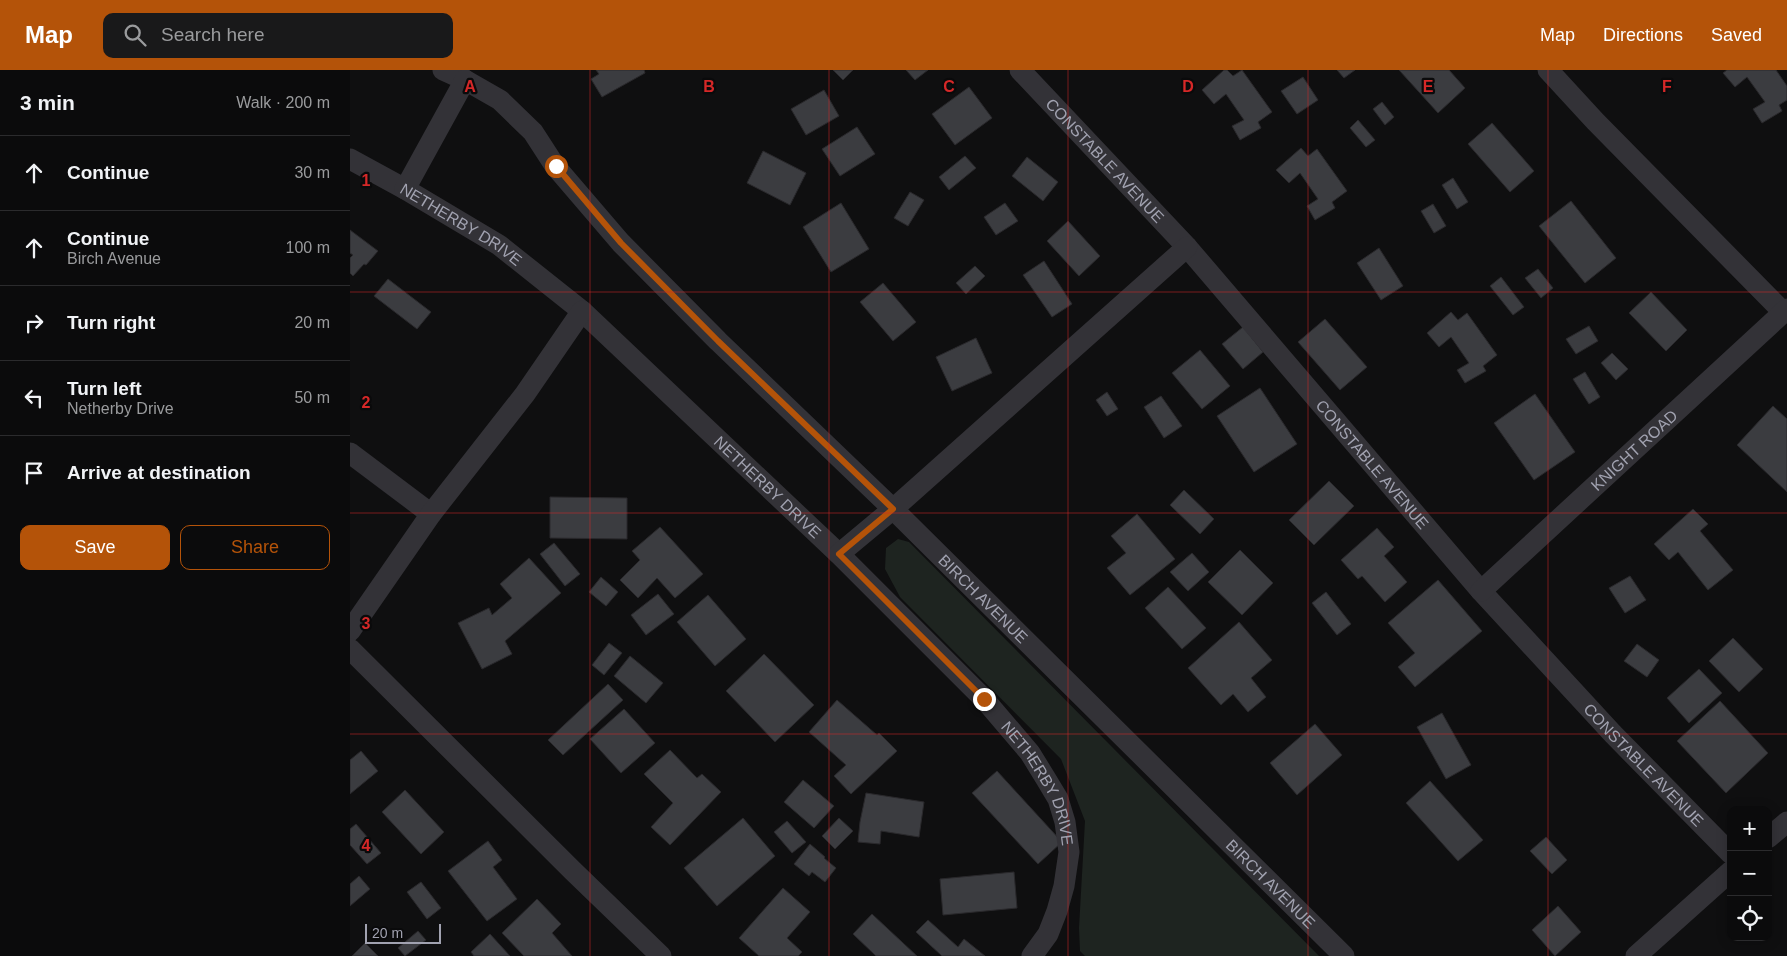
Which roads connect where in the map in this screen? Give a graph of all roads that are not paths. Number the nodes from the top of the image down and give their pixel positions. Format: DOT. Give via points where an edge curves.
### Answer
graph roads {
  1 [pos="443,70"];
  2 [pos="1020,70"];
  3 [pos="1548,70"];
  4 [pos="465,80"];
  5 [pos="350,159"];
  6 [pos="405,189"];
  7 [pos="1187,247"];
  8 [pos="582,311"];
  9 [pos="1785,311"];
  10 [pos="350,453"];
  11 [pos="893,509"];
  12 [pos="431,514"];
  13 [pos="839,554"];
  14 [pos="1481,591"];
  15 [pos="350,631"];
  16 [pos="350,649"];
  17 [pos="1787,822"];
  18 [pos="1772,835"];
  19 [pos="1728,851"];
  20 [pos="1727,875"];
  21 [pos="661,956"];
  22 [pos="1032,956"];
  23 [pos="1344,956"];
  24 [pos="1636,956"];
  1 -- 4 [label="street, BIRCH AVENUE"];
  2 -- 7 [label="street, CONSTABLE AVENUE"];
  3 -- 9 [label="street"];
  4 -- 6 [label="street"];
  4 -- 11 [label="street, BIRCH AVENUE" via="500,100 534,132 556,166 621,243"];
  5 -- 6 [label="street, NETHERBY DRIVE"];
  6 -- 8 [label="street, NETHERBY DRIVE" via="499,245"];
  7 -- 11 [label="street"];
  7 -- 14 [label="street, CONSTABLE AVENUE"];
  8 -- 12 [label="street" via="525,394"];
  8 -- 13 [label="street, NETHERBY DRIVE"];
  9 -- 14 [label="street, KNIGHT ROAD"];
  10 -- 12 [label="street"];
  11 -- 13 [label="street"];
  11 -- 23 [label="street, BIRCH AVENUE"];
  12 -- 15 [label="street"];
  13 -- 22 [label="street, NETHERBY DRIVE" via="984,699 1030,754 1058,799 1069,852 1064,886 1048,934"];
  14 -- 19 [label="street, CONSTABLE AVENUE" via="1613,734"];
  16 -- 21 [label="street"];
  17 -- 18 [label="street"];
  20 -- 24 [label="street"];
}
